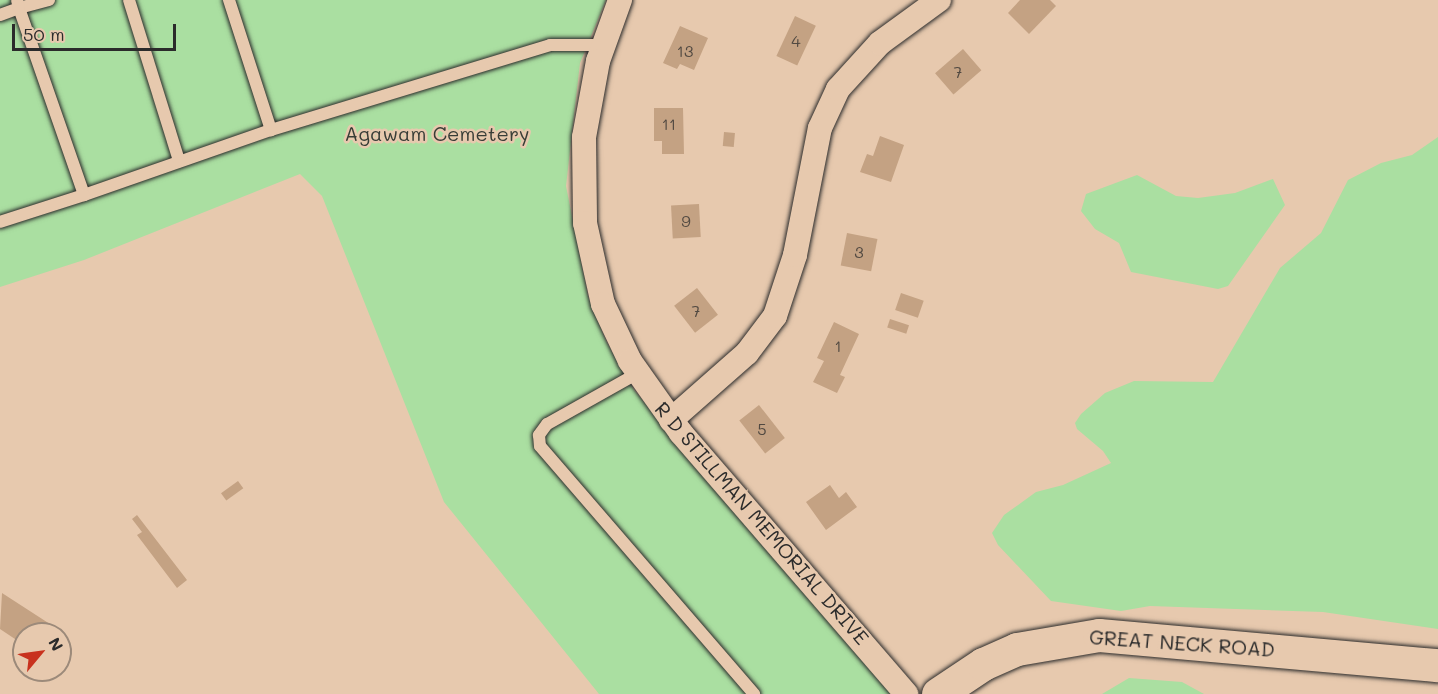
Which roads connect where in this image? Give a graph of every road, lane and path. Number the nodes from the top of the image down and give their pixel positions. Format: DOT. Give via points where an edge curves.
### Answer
graph roads {
  1 [pos="49,0"];
  2 [pos="129,0"];
  3 [pos="229,0"];
  4 [pos="620,0"];
  5 [pos="939,0"];
  6 [pos="18,4"];
  7 [pos="0,15"];
  8 [pos="603,45"];
  9 [pos="271,130"];
  10 [pos="179,161"];
  11 [pos="84,195"];
  12 [pos="0,222"];
  13 [pos="638,373"];
  14 [pos="671,420"];
  15 [pos="1438,665"];
  16 [pos="754,694"];
  17 [pos="906,694"];
  18 [pos="938,694"];
  1 -- 6 [label="lane"];
  2 -- 10 [label="lane"];
  3 -- 9 [label="lane"];
  4 -- 8 [label="street, R D STILLMAN MEMORIAL DRIVE"];
  5 -- 14 [label="street" via="880,43 838,89 820,128 795,255 775,316 747,353"];
  6 -- 7 [label="lane"];
  6 -- 11 [label="lane"];
  8 -- 9 [label="lane" via="549,45"];
  8 -- 13 [label="street, R D STILLMAN MEMORIAL DRIVE" via="584,137 585,224 603,304"];
  9 -- 10 [label="lane"];
  10 -- 11 [label="lane"];
  11 -- 12 [label="lane"];
  13 -- 14 [label="street, R D STILLMAN MEMORIAL DRIVE"];
  13 -- 16 [label="lane" via="547,424 539,435 540,446"];
  14 -- 17 [label="street, R D STILLMAN MEMORIAL DRIVE"];
  15 -- 18 [label="street, GREAT NECK ROAD" via="1099,635 1017,649 983,664"];
}
